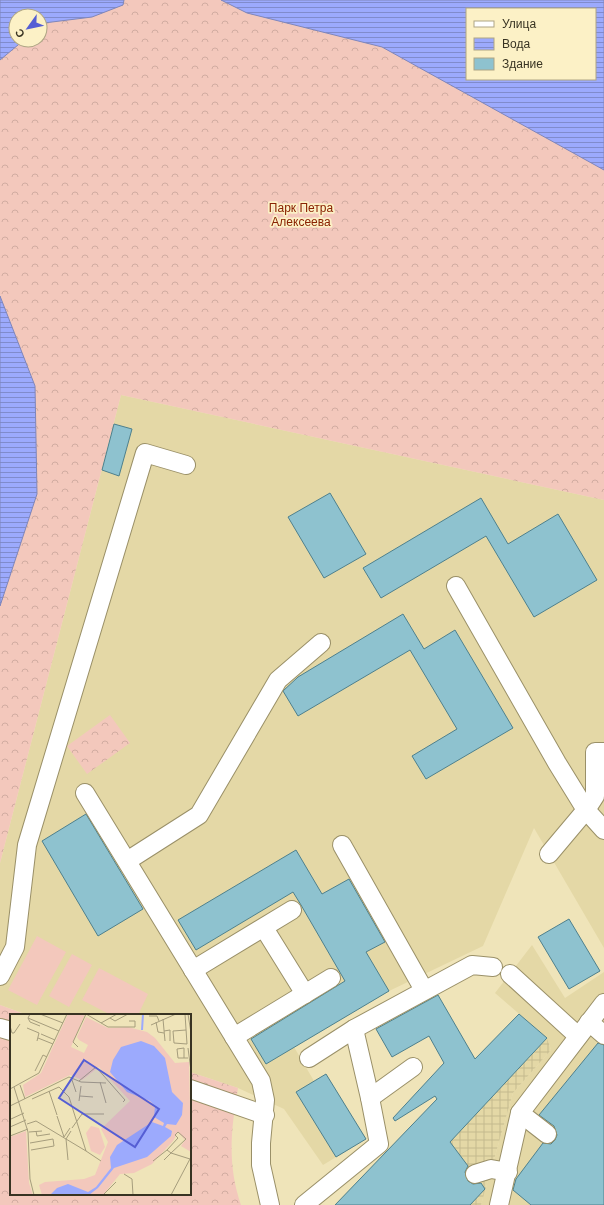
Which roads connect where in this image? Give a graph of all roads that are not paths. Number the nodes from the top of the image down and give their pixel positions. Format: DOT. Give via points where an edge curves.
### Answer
graph roads {
  1 [pos="186,465"];
  2 [pos="456,586"];
  3 [pos="321,643"];
  4 [pos="604,752"];
  5 [pos="85,793"];
  6 [pos="586,810"];
  7 [pos="604,830"];
  8 [pos="342,845"];
  9 [pos="549,854"];
  10 [pos="127,861"];
  11 [pos="292,910"];
  12 [pos="264,928"];
  13 [pos="493,967"];
  14 [pos="193,970"];
  15 [pos="510,974"];
  16 [pos="0,976"];
  17 [pos="331,978"];
  18 [pos="424,990"];
  19 [pos="305,994"];
  20 [pos="604,1003"];
  21 [pos="0,1028"];
  22 [pos="354,1029"];
  23 [pos="584,1029"];
  24 [pos="10,1031"];
  25 [pos="604,1035"];
  26 [pos="234,1037"];
  27 [pos="309,1058"];
  28 [pos="413,1067"];
  29 [pos="191,1089"];
  30 [pos="370,1098"];
  31 [pos="265,1107"];
  32 [pos="520,1113"];
  33 [pos="547,1134"];
  34 [pos="508,1172"];
  35 [pos="475,1174"];
  36 [pos="270,1205"];
  37 [pos="304,1205"];
  38 [pos="499,1205"];
  1 -- 16 [label="lane" via="145,453 27,844 15,947"];
  2 -- 6 [label="lane"];
  3 -- 10 [label="lane" via="278,680 199,815"];
  4 -- 6 [label="lane" via="595,752 595,796"];
  5 -- 10 [label="lane"];
  6 -- 7 [label="lane"];
  6 -- 9 [label="lane"];
  8 -- 18 [label="lane"];
  10 -- 14 [label="lane"];
  11 -- 12 [label="lane"];
  12 -- 14 [label="lane"];
  12 -- 19 [label="lane"];
  13 -- 18 [label="lane" via="472,965"];
  14 -- 26 [label="lane"];
  15 -- 23 [label="lane"];
  17 -- 19 [label="lane"];
  18 -- 22 [label="lane"];
  19 -- 26 [label="lane"];
  20 -- 23 [label="lane"];
  21 -- 24 [label="lane"];
  22 -- 27 [label="lane"];
  22 -- 30 [label="lane"];
  23 -- 25 [label="lane"];
  23 -- 32 [label="lane"];
  26 -- 31 [label="lane" via="261,1081"];
  28 -- 30 [label="lane"];
  29 -- 31 [label="lane"];
  30 -- 37 [label="lane" via="379,1144"];
  31 -- 36 [label="lane" via="261,1165"];
  32 -- 33 [label="lane"];
  32 -- 34 [label="lane"];
  34 -- 35 [label="lane" via="491,1169"];
  34 -- 38 [label="lane"];
}
